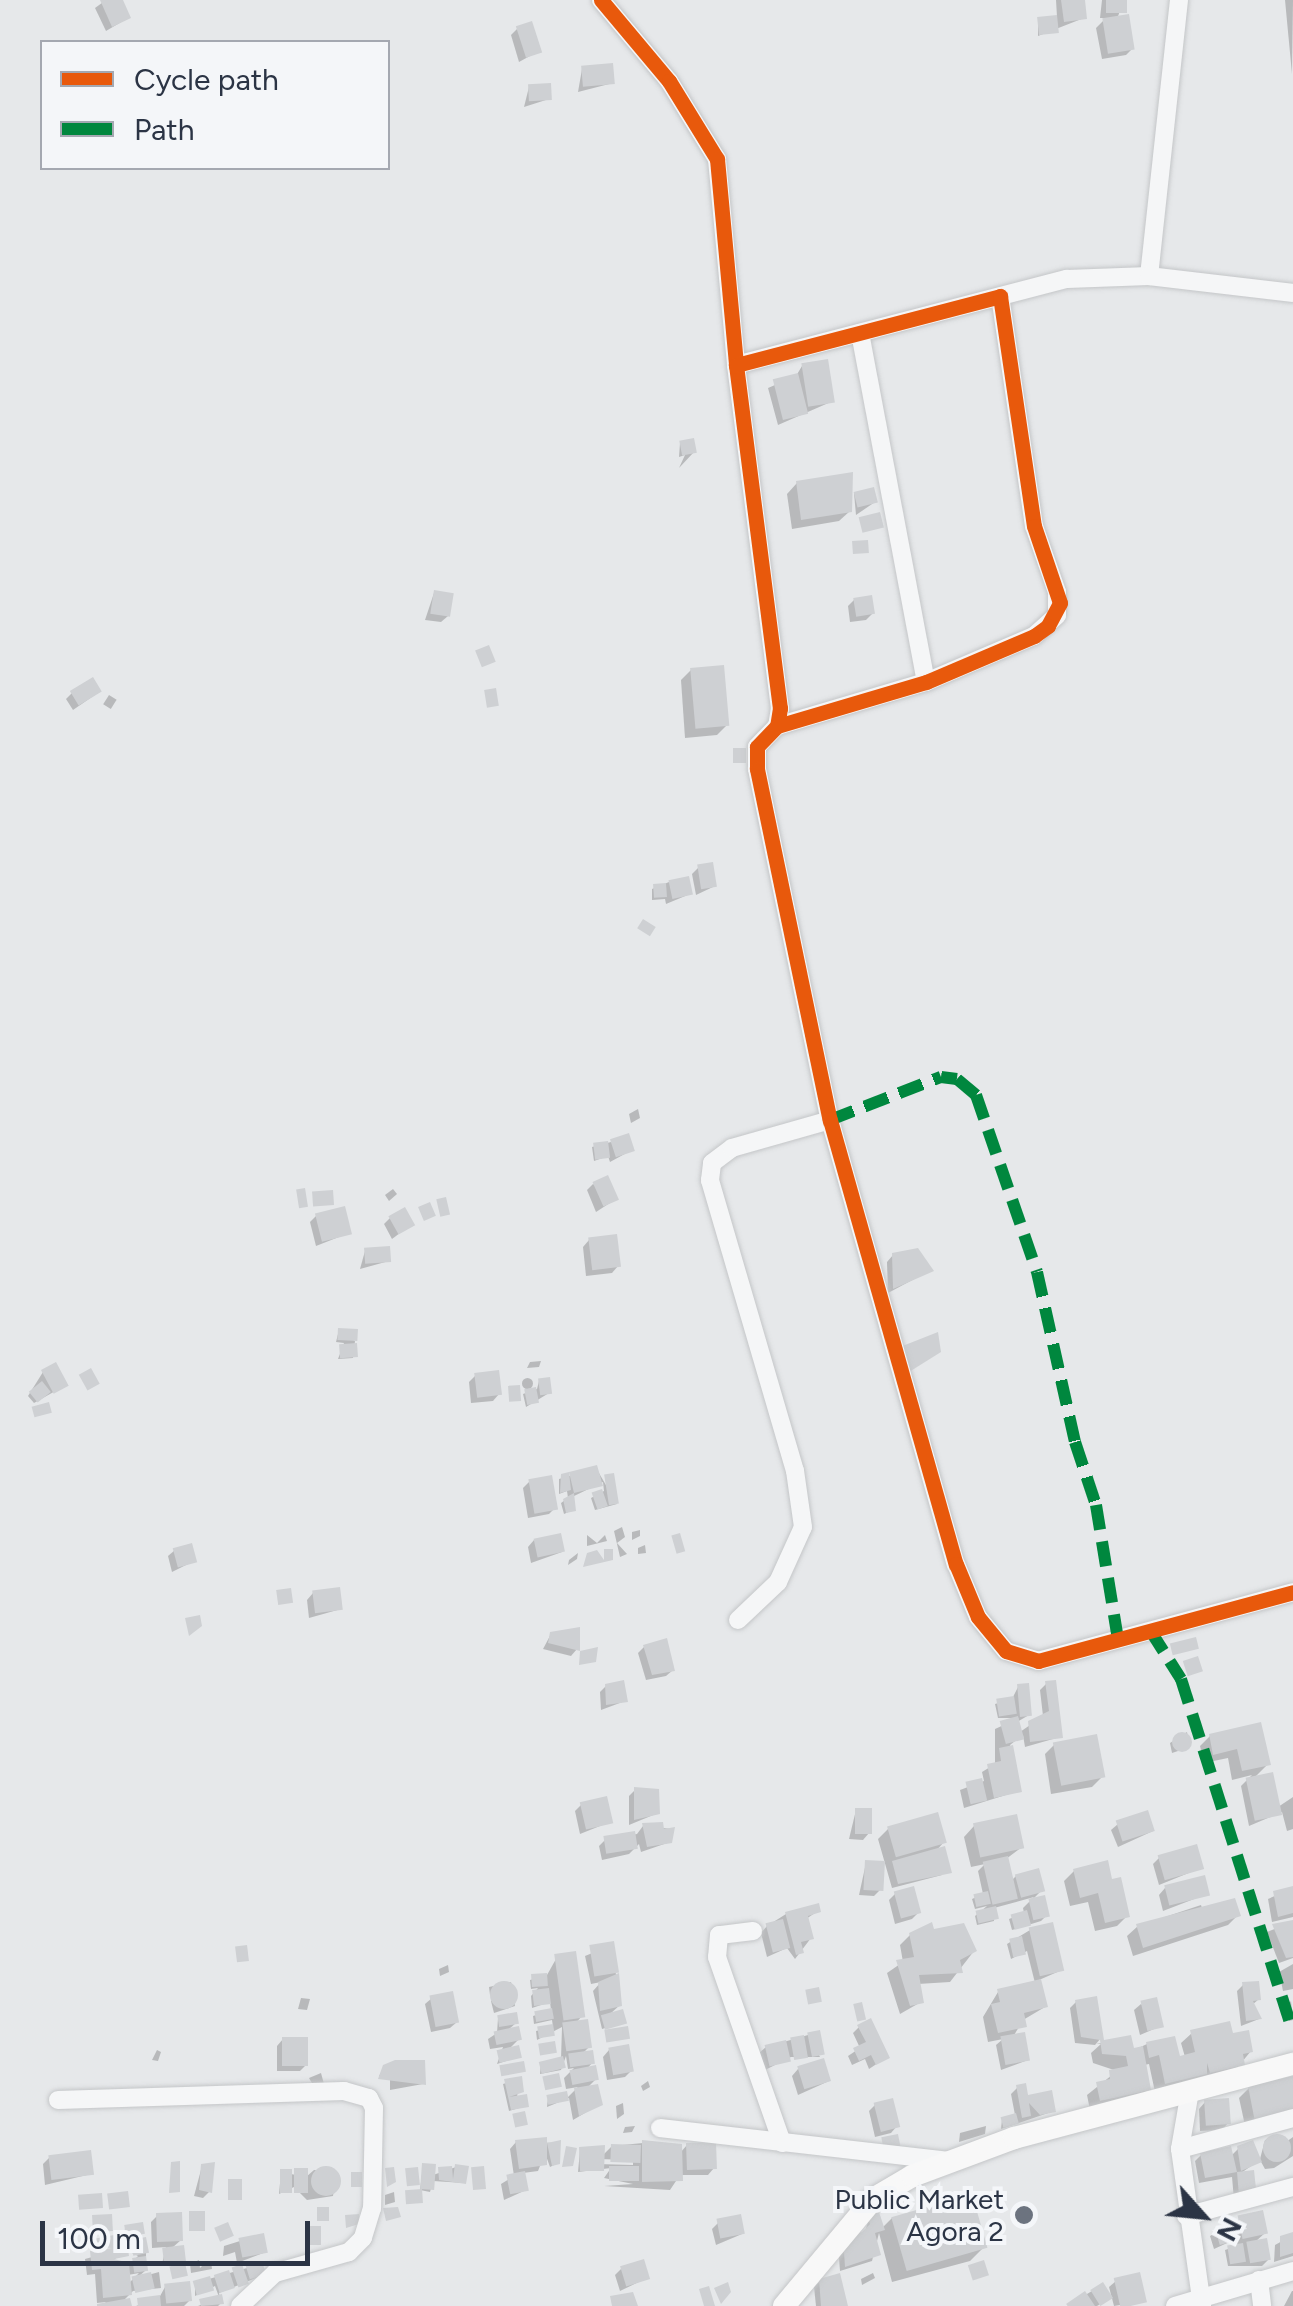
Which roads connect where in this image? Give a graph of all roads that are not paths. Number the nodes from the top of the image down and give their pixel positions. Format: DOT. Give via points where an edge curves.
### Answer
graph roads {
  1 [pos="601,0"];
  2 [pos="1178,0"];
  3 [pos="1148,276"];
  4 [pos="1293,293"];
  5 [pos="1000,296"];
  6 [pos="860,333"];
  7 [pos="736,365"];
  8 [pos="926,682"];
  9 [pos="777,726"];
  10 [pos="830,1120"];
  11 [pos="1293,1592"];
  12 [pos="738,1620"];
  13 [pos="753,1931"];
  14 [pos="1293,2064"];
  15 [pos="1190,2091"];
  16 [pos="58,2100"];
  17 [pos="1293,2118"];
  18 [pos="660,2128"];
  19 [pos="782,2142"];
  20 [pos="1180,2149"];
  21 [pos="952,2161"];
  22 [pos="1293,2187"];
  23 [pos="1186,2216"];
  24 [pos="1293,2271"];
  25 [pos="1260,2280"];
  26 [pos="1202,2302"];
  27 [pos="240,2306"];
  28 [pos="784,2306"];
  29 [pos="1175,2306"];
  30 [pos="1262,2306"];
  1 -- 7 [label="street" via="669,81 718,159"];
  2 -- 3 [label="street"];
  3 -- 4 [label="street"];
  3 -- 5 [label="street" via="1067,279"];
  5 -- 6 [label="street"];
  5 -- 8 [label="street" via="1034,526 1060,603 1034,636"];
  6 -- 7 [label="street"];
  6 -- 8 [label="street"];
  7 -- 9 [label="street" via="780,708"];
  8 -- 9 [label="street"];
  9 -- 10 [label="street" via="757,747 757,769"];
  10 -- 11 [label="street" via="956,1564 992,1638 1006,1651 1038,1661"];
  10 -- 12 [label="street" via="732,1148 712,1162 710,1180 796,1471 803,1527 778,1582"];
  13 -- 19 [label="street" via="719,1936 716,1957"];
  14 -- 15 [label="main road"];
  15 -- 20 [label="street"];
  15 -- 21 [label="main road"];
  16 -- 27 [label="street" via="344,2091 369,2098 372,2208 364,2238 349,2252 275,2273"];
  17 -- 20 [label="street"];
  18 -- 19 [label="street"];
  19 -- 21 [label="street"];
  20 -- 23 [label="street"];
  21 -- 28 [label="main road" via="873,2198"];
  22 -- 23 [label="street"];
  23 -- 26 [label="street"];
  24 -- 25 [label="street"];
  25 -- 26 [label="street"];
  25 -- 30 [label="street"];
  26 -- 29 [label="street"];
}
